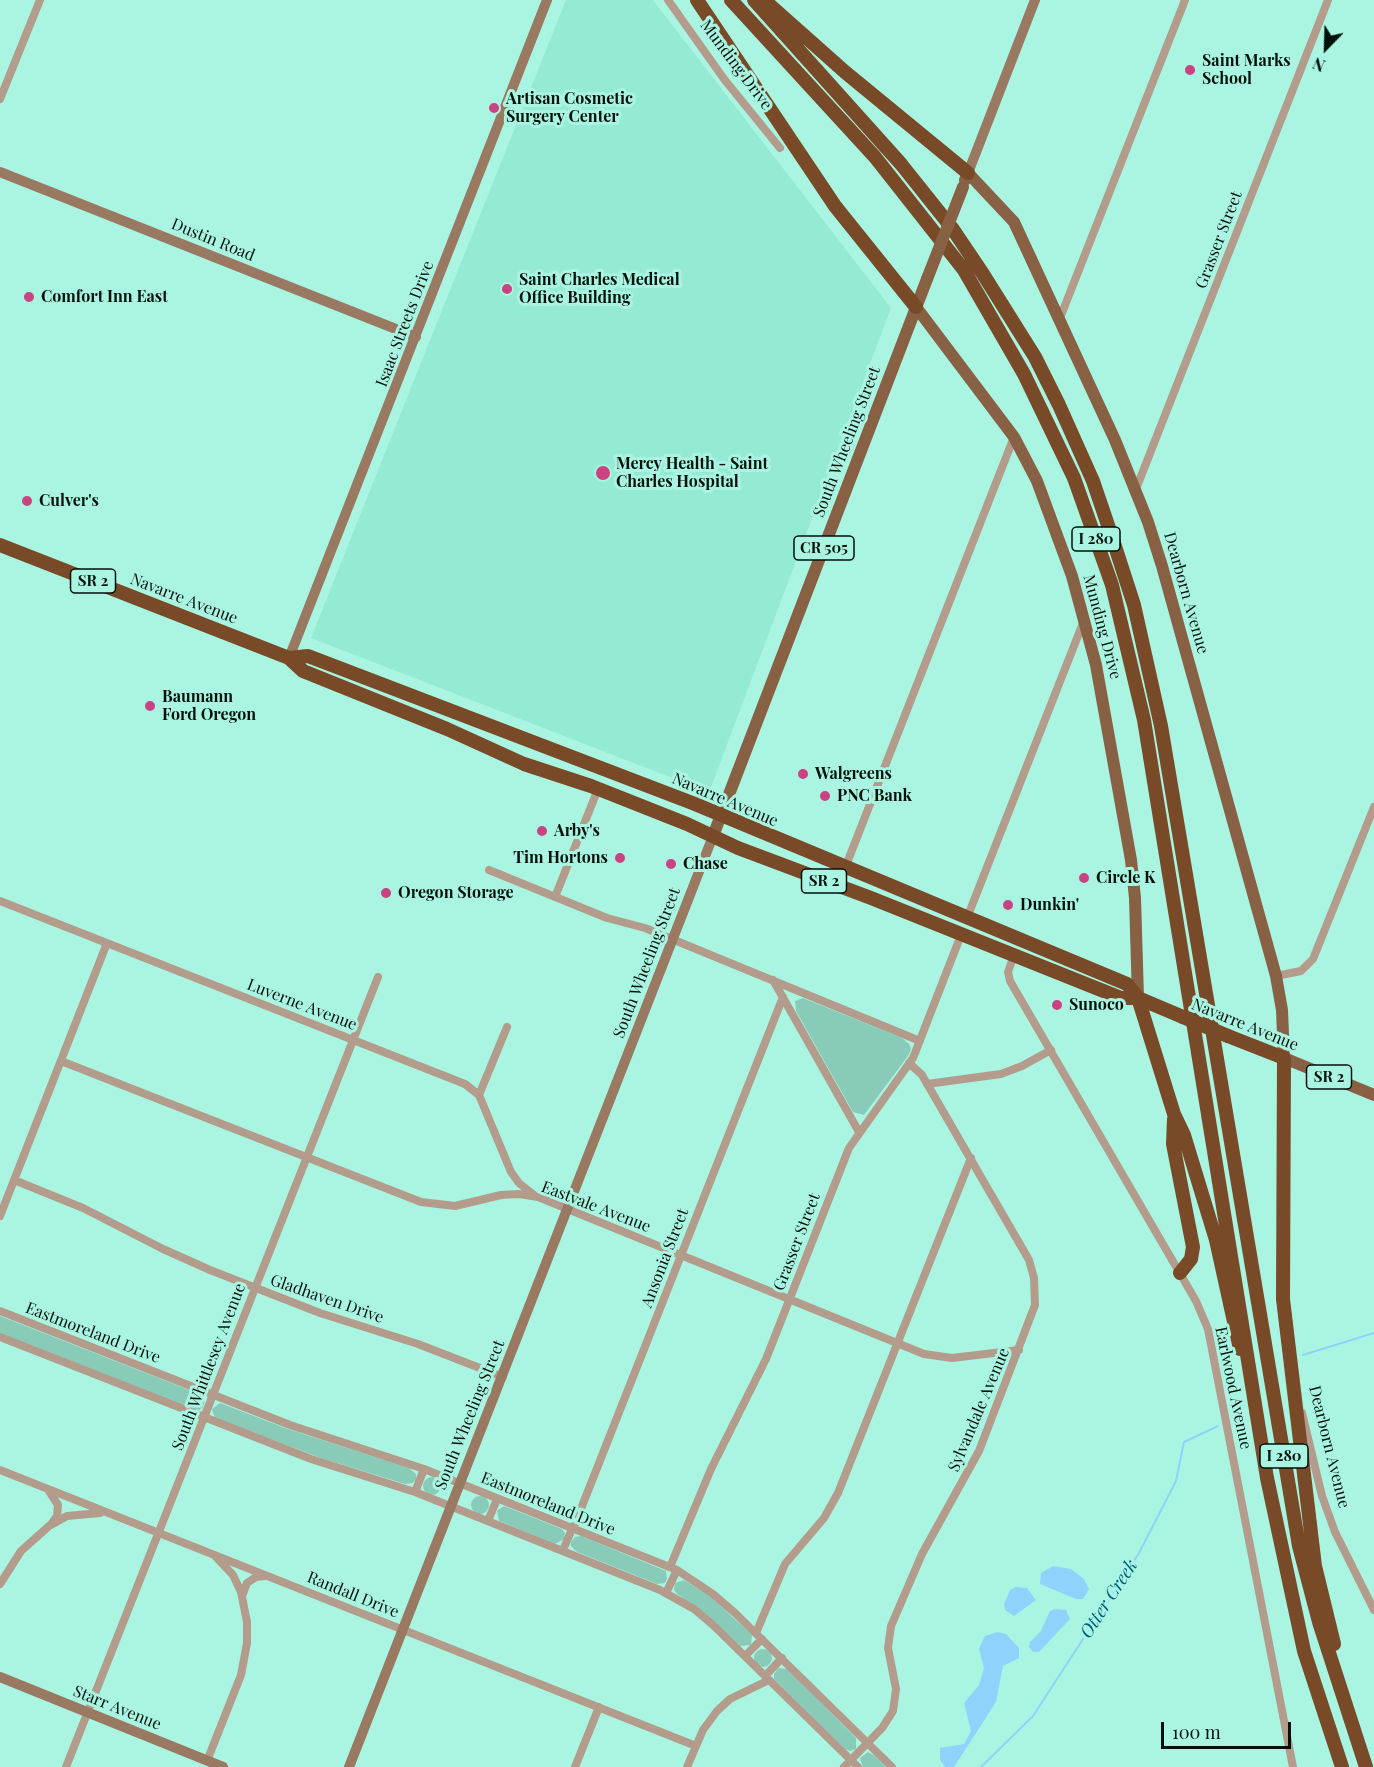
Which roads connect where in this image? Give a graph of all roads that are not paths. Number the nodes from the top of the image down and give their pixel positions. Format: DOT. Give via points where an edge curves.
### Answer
graph roads {
  1 [pos="40,0"];
  2 [pos="547,0"];
  3 [pos="668,0"];
  4 [pos="697,0"];
  5 [pos="731,0"];
  6 [pos="754,0"];
  7 [pos="764,0"];
  8 [pos="1035,0"];
  9 [pos="1185,0"];
  10 [pos="1328,0"];
  11 [pos="0,99"];
  12 [pos="780,148"];
  13 [pos="0,172"];
  14 [pos="968,173"];
  15 [pos="916,307"];
  16 [pos="1060,318"];
  17 [pos="416,337"];
  18 [pos="1014,437"];
  19 [pos="1136,489"];
  20 [pos="0,545"];
  21 [pos="1085,619"];
  22 [pos="289,658"];
  23 [pos="359,694"];
  24 [pos="430,705"];
  25 [pos="473,743"];
  26 [pos="599,767"];
  27 [pos="598,789"];
  28 [pos="1373,812"];
  29 [pos="721,816"];
  30 [pos="713,836"];
  31 [pos="845,868"];
  32 [pos="489,870"];
  33 [pos="555,897"];
  34 [pos="0,901"];
  35 [pos="967,918"];
  36 [pos="962,935"];
  37 [pos="673,940"];
  38 [pos="1021,940"];
  39 [pos="107,943"];
  40 [pos="991,947"];
  41 [pos="1014,955"];
  42 [pos="1087,967"];
  43 [pos="1276,976"];
  44 [pos="378,977"];
  45 [pos="773,980"];
  46 [pos="783,997"];
  47 [pos="1138,998"];
  48 [pos="507,1027"];
  49 [pos="353,1039"];
  50 [pos="920,1041"];
  51 [pos="1051,1050"];
  52 [pos="1284,1058"];
  53 [pos="61,1061"];
  54 [pos="909,1063"];
  55 [pos="927,1083"];
  56 [pos="479,1095"];
  57 [pos="1374,1095"];
  58 [pos="1174,1114"];
  59 [pos="858,1131"];
  60 [pos="306,1157"];
  61 [pos="971,1158"];
  62 [pos="14,1180"];
  63 [pos="538,1197"];
  64 [pos="569,1210"];
  65 [pos="0,1216"];
  66 [pos="681,1255"];
  67 [pos="1180,1272"];
  68 [pos="255,1288"];
  69 [pos="789,1299"];
  70 [pos="0,1311"];
  71 [pos="0,1337"];
  72 [pos="898,1344"];
  73 [pos="1019,1350"];
  74 [pos="1289,1354"];
  75 [pos="503,1377"];
  76 [pos="213,1395"];
  77 [pos="1257,1406"];
  78 [pos="204,1418"];
  79 [pos="0,1470"];
  80 [pos="424,1470"];
  81 [pos="460,1484"];
  82 [pos="44,1488"];
  83 [pos="415,1491"];
  84 [pos="497,1499"];
  85 [pos="452,1506"];
  86 [pos="112,1515"];
  87 [pos="488,1521"];
  88 [pos="49,1526"];
  89 [pos="573,1529"];
  90 [pos="159,1533"];
  91 [pos="563,1550"];
  92 [pos="210,1553"];
  93 [pos="674,1569"];
  94 [pos="270,1576"];
  95 [pos="0,1584"];
  96 [pos="666,1593"];
  97 [pos="243,1600"];
  98 [pos="1374,1610"];
  99 [pos="404,1629"];
  100 [pos="756,1633"];
  101 [pos="762,1639"];
  102 [pos="745,1656"];
  103 [pos="782,1658"];
  104 [pos="0,1677"];
  105 [pos="767,1678"];
  106 [pos="599,1707"];
  107 [pos="87,1712"];
  108 [pos="1351,1726"];
  109 [pos="867,1743"];
  110 [pos="696,1746"];
  111 [pos="851,1760"];
  112 [pos="207,1761"];
  113 [pos="66,1767"];
  114 [pos="223,1767"];
  115 [pos="349,1767"];
  116 [pos="575,1767"];
  117 [pos="687,1767"];
  118 [pos="844,1767"];
  119 [pos="858,1767"];
  120 [pos="892,1767"];
  121 [pos="1293,1767"];
  122 [pos="1342,1767"];
  123 [pos="1366,1767"];
  1 -- 11 [label="street"];
  2 -- 17 [label="street, Isaac Streets Drive"];
  3 -- 12 [label="street, Munding Drive" via="724,79"];
  4 -- 15 [label="highway" via="835,206"];
  5 -- 77 [label="highway, I 280" via="875,158 952,253 1024,374 1074,478 1112,585 1144,720"];
  6 -- 108 [label="highway, I 280" via="901,164 971,255 1035,357 1078,448 1110,530 1134,605 1161,726 1299,1546"];
  7 -- 14 [label="highway"];
  8 -- 14 [label="street, South Wheeling Street / CR 505"];
  9 -- 16 [label="street"];
  10 -- 19 [label="street, Grasser Street"];
  13 -- 17 [label="street, Dustin Road"];
  14 -- 15 [label="main road, South Wheeling Street / CR 505, bridge"];
  14 -- 16 [label="main road, Dearborn Avenue" via="1014,222"];
  15 -- 18 [label="main road, Munding Drive"];
  15 -- 29 [label="main road, South Wheeling Street / CR 505"];
  16 -- 19 [label="main road, Dearborn Avenue"];
  17 -- 22 [label="street, Isaac Streets Drive"];
  18 -- 21 [label="main road, Munding Drive" via="1037,481"];
  18 -- 31 [label="street"];
  19 -- 43 [label="main road, Dearborn Avenue" via="1162,566"];
  20 -- 22 [label="highway, Navarre Avenue / SR 2"];
  21 -- 35 [label="street"];
  21 -- 47 [label="main road, Munding Drive" via="1107,718 1131,860"];
  22 -- 23 [label="highway, Navarre Avenue / SR 2" via="303,671"];
  22 -- 24 [label="highway, Navarre Avenue / SR 2" via="308,656"];
  23 -- 24 [label="highway" via="419,710"];
  23 -- 25 [label="highway, Navarre Avenue / SR 2"];
  24 -- 26 [label="highway, Navarre Avenue / SR 2"];
  25 -- 26 [label="highway" via="482,733 569,765"];
  25 -- 27 [label="highway, Navarre Avenue / SR 2"];
  26 -- 29 [label="highway, Navarre Avenue / SR 2"];
  27 -- 30 [label="highway, Navarre Avenue / SR 2"];
  27 -- 33 [label="street"];
  28 -- 43 [label="street" via="1314,959 1301,971"];
  29 -- 30 [label="main road, South Wheeling Street / CR 505"];
  29 -- 31 [label="highway, Navarre Avenue / SR 2"];
  30 -- 36 [label="highway, Navarre Avenue / SR 2"];
  30 -- 37 [label="street, South Wheeling Street"];
  31 -- 35 [label="highway, Navarre Avenue / SR 2"];
  32 -- 33 [label="street"];
  33 -- 37 [label="street"];
  34 -- 39 [label="street, Luverne Avenue"];
  35 -- 38 [label="highway, Navarre Avenue / SR 2"];
  36 -- 38 [label="highway" via="971,927"];
  36 -- 40 [label="highway, Navarre Avenue / SR 2"];
  36 -- 50 [label="street, Grasser Street"];
  37 -- 45 [label="street"];
  37 -- 64 [label="street, South Wheeling Street"];
  38 -- 42 [label="highway, Navarre Avenue / SR 2"];
  39 -- 49 [label="street, Luverne Avenue"];
  39 -- 53 [label="street"];
  40 -- 41 [label="highway, Navarre Avenue / SR 2"];
  40 -- 42 [label="highway" via="1024,951 1080,973"];
  41 -- 47 [label="highway, Navarre Avenue / SR 2" via="1121,998"];
  41 -- 51 [label="street, Earlwood Avenue" via="1008,977"];
  42 -- 47 [label="highway, Navarre Avenue / SR 2" via="1127,984"];
  43 -- 52 [label="main road, Dearborn Avenue"];
  44 -- 49 [label="street, South Whittlesey Avenue"];
  45 -- 46 [label="street"];
  45 -- 50 [label="street"];
  46 -- 59 [label="street"];
  46 -- 66 [label="street, Ansonia Street"];
  47 -- 52 [label="highway, Navarre Avenue / SR 2, bridge"];
  47 -- 58 [label="highway"];
  48 -- 56 [label="street"];
  49 -- 56 [label="street, Luverne Avenue" via="460,1081"];
  49 -- 60 [label="street, South Whittlesey Avenue"];
  50 -- 54 [label="street, Grasser Street"];
  51 -- 55 [label="street" via="1001,1074"];
  51 -- 67 [label="street, Earlwood Avenue"];
  52 -- 57 [label="main road, Navarre Avenue / SR 2"];
  52 -- 74 [label="highway" via="1283,1299"];
  53 -- 60 [label="street, Eastvale Avenue"];
  53 -- 62 [label="street"];
  54 -- 55 [label="street, Sylvandale Avenue"];
  54 -- 59 [label="street, Grasser Street"];
  55 -- 61 [label="street, Sylvandale Avenue"];
  56 -- 63 [label="street" via="511,1172"];
  58 -- 67 [label="highway" via="1173,1144 1193,1247 1191,1259"];
  58 -- 77 [label="highway" via="1184,1135 1215,1240 1235,1332"];
  59 -- 69 [label="street, Grasser Street"];
  60 -- 63 [label="street, Eastvale Avenue" via="429,1204 464,1205 510,1194"];
  60 -- 68 [label="street, South Whittlesey Avenue"];
  61 -- 72 [label="street"];
  61 -- 73 [label="street, Sylvandale Avenue" via="1033,1272 1034,1309"];
  62 -- 65 [label="street"];
  62 -- 68 [label="street, Gladhaven Drive" via="75,1204 163,1249"];
  63 -- 64 [label="street, Eastvale Avenue"];
  64 -- 66 [label="street, Eastvale Avenue"];
  64 -- 75 [label="street, South Wheeling Street"];
  66 -- 69 [label="street, Eastvale Avenue"];
  66 -- 89 [label="street, Ansonia Street"];
  67 -- 121 [label="street, Earlwood Avenue" via="1208,1329"];
  68 -- 75 [label="street, Gladhaven Drive"];
  68 -- 76 [label="street, South Whittlesey Avenue"];
  69 -- 72 [label="street, Eastvale Avenue"];
  69 -- 93 [label="street, Grasser Street" via="757,1377 704,1484"];
  70 -- 76 [label="street, Eastmoreland Drive"];
  71 -- 78 [label="street"];
  72 -- 73 [label="street, Eastvale Avenue" via="947,1358"];
  72 -- 100 [label="street" via="838,1493 824,1518 784,1564"];
  73 -- 109 [label="street, Sylvandale Avenue" via="979,1451 922,1554 891,1626 888,1648 895,1702 888,1721"];
  74 -- 98 [label="street, Dearborn Avenue" via="1322,1496 1335,1532"];
  74 -- 108 [label="highway" via="1315,1566"];
  75 -- 81 [label="street, South Wheeling Street"];
  76 -- 78 [label="street, South Whittlesey Avenue"];
  76 -- 80 [label="street, Eastmoreland Drive"];
  77 -- 122 [label="highway, I 280" via="1267,1478 1304,1651"];
  78 -- 83 [label="street" via="311,1459"];
  78 -- 90 [label="street, South Whittlesey Avenue"];
  79 -- 82 [label="street, Randall Drive"];
  80 -- 81 [label="street, Eastmoreland Drive"];
  80 -- 83 [label="street"];
  81 -- 84 [label="street, Eastmoreland Drive"];
  81 -- 85 [label="street, South Wheeling Street"];
  82 -- 86 [label="street, Randall Drive"];
  82 -- 88 [label="street" via="58,1505 57,1516"];
  83 -- 85 [label="street"];
  84 -- 87 [label="street"];
  84 -- 89 [label="street, Eastmoreland Drive"];
  85 -- 87 [label="street"];
  85 -- 99 [label="street, South Wheeling Street"];
  86 -- 88 [label="street" via="79,1513"];
  86 -- 90 [label="street, Randall Drive"];
  87 -- 91 [label="street"];
  88 -- 95 [label="street" via="21,1551"];
  89 -- 91 [label="street, Ansonia Street"];
  89 -- 93 [label="street, Eastmoreland Drive"];
  90 -- 92 [label="street, Randall Drive"];
  90 -- 107 [label="street, South Whittlesey Avenue"];
  91 -- 96 [label="street"];
  92 -- 94 [label="street, Randall Drive"];
  92 -- 97 [label="street" via="233,1575"];
  93 -- 96 [label="street, Grasser Street"];
  93 -- 100 [label="street, Eastmoreland Drive" via="721,1600"];
  94 -- 97 [label="street" via="252,1580 245,1587"];
  94 -- 99 [label="street, Randall Drive"];
  96 -- 102 [label="street" via="706,1619"];
  97 -- 112 [label="street" via="247,1632 243,1668"];
  99 -- 106 [label="street, Randall Drive"];
  99 -- 115 [label="street, South Wheeling Street"];
  100 -- 101 [label="street, Eastmoreland Drive"];
  101 -- 102 [label="street"];
  101 -- 103 [label="street, Eastmoreland Drive"];
  102 -- 105 [label="street"];
  103 -- 105 [label="street"];
  103 -- 109 [label="street, Eastmoreland Drive"];
  104 -- 107 [label="street, Starr Avenue"];
  105 -- 110 [label="street" via="721,1706 709,1719"];
  105 -- 111 [label="street"];
  106 -- 110 [label="street, Randall Drive"];
  106 -- 116 [label="street"];
  107 -- 112 [label="street, Starr Avenue"];
  107 -- 113 [label="street, South Whittlesey Avenue"];
  108 -- 123 [label="highway, I 280"];
  109 -- 111 [label="street, Sylvandale Avenue"];
  109 -- 120 [label="street, Eastmoreland Drive"];
  110 -- 117 [label="street"];
  111 -- 118 [label="street, Sylvandale Avenue"];
  111 -- 119 [label="street"];
  112 -- 114 [label="street, Starr Avenue"];
}
